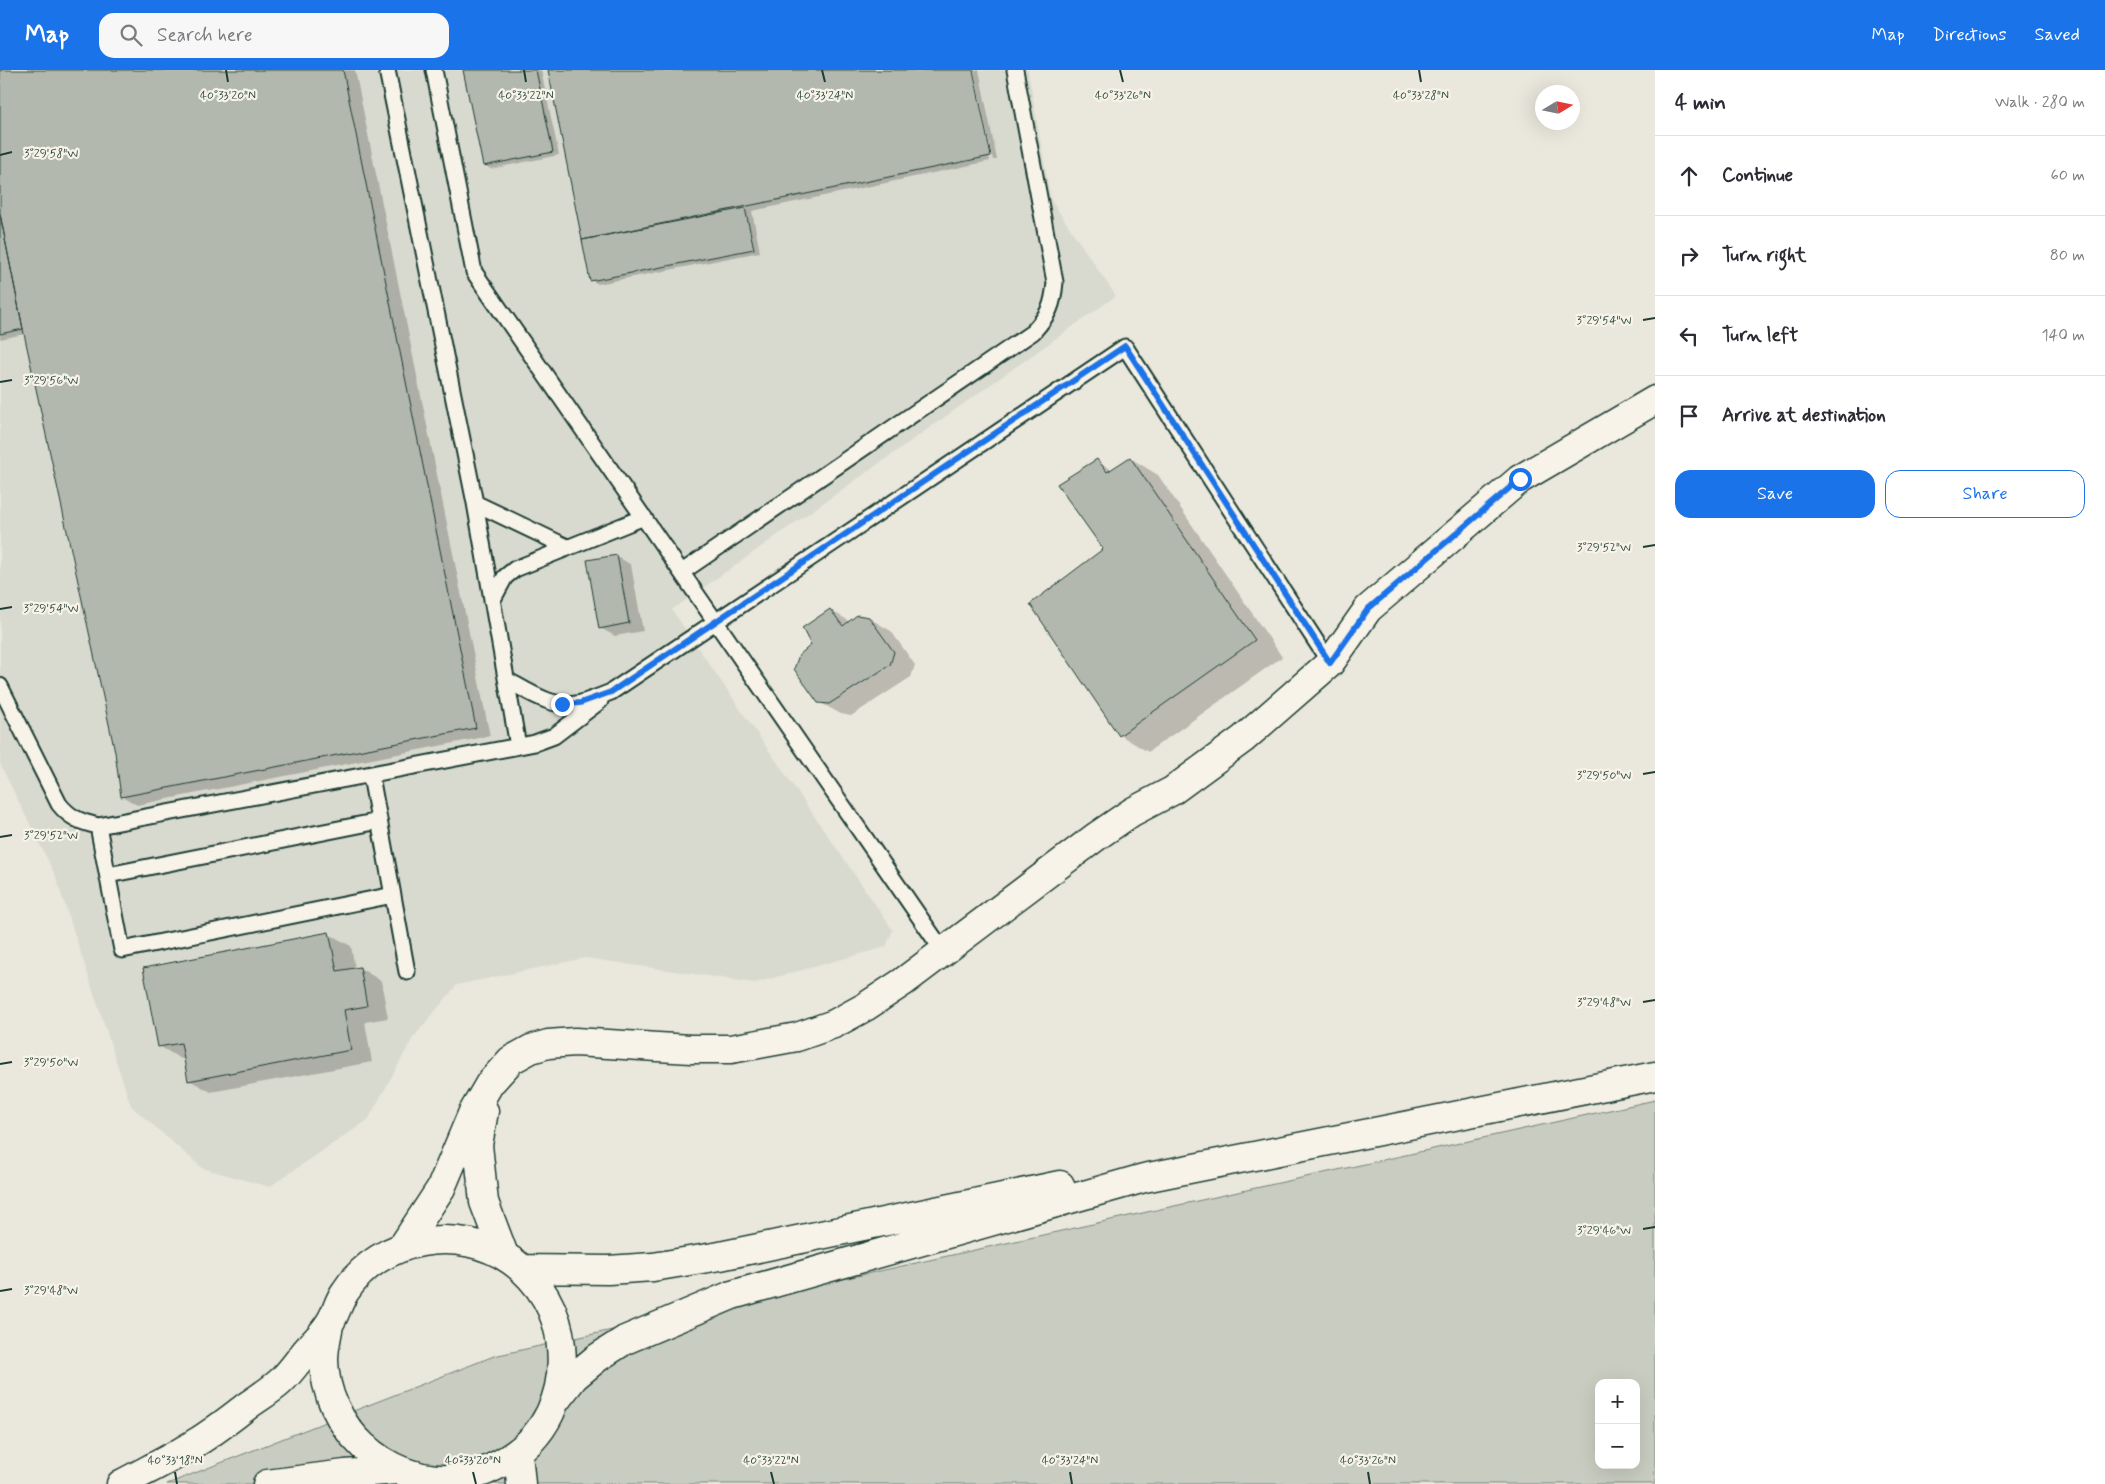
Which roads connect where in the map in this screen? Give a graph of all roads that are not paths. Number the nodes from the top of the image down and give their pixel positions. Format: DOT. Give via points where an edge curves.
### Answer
graph roads {
  1 [pos="387,70"];
  2 [pos="434,70"];
  3 [pos="1015,70"];
  4 [pos="1655,400"];
  5 [pos="474,503"];
  6 [pos="644,517"];
  7 [pos="567,547"];
  8 [pos="682,572"];
  9 [pos="492,601"];
  10 [pos="714,621"];
  11 [pos="1330,663"];
  12 [pos="507,680"];
  13 [pos="0,686"];
  14 [pos="611,692"];
  15 [pos="518,746"];
  16 [pos="371,776"];
  17 [pos="379,821"];
  18 [pos="98,826"];
  19 [pos="108,875"];
  20 [pos="393,895"];
  21 [pos="943,952"];
  22 [pos="407,972"];
  23 [pos="1655,1076"];
  24 [pos="490,1083"];
  25 [pos="1144,1178"];
  26 [pos="403,1246"];
  27 [pos="513,1262"];
  28 [pos="329,1324"];
  29 [pos="556,1400"];
  30 [pos="518,1454"];
  31 [pos="413,1476"];
  32 [pos="121,1484"];
  33 [pos="267,1484"];
  34 [pos="521,1484"];
  1 -- 5 [label="lane"];
  2 -- 6 [label="lane" via="474,272"];
  3 -- 8 [label="lane" via="1055,282 1054,300 1048,316 1033,332"];
  4 -- 11 [label="main road" via="1520,479 1368,609"];
  5 -- 7 [label="lane"];
  5 -- 9 [label="lane"];
  6 -- 7 [label="lane"];
  6 -- 8 [label="lane"];
  7 -- 9 [label="lane" via="515,569 505,577"];
  8 -- 10 [label="lane"];
  9 -- 12 [label="lane"];
  10 -- 11 [label="lane" via="1125,346"];
  10 -- 14 [label="lane"];
  10 -- 21 [label="lane"];
  11 -- 21 [label="main road" via="1243,739 1172,791 1096,836"];
  12 -- 14 [label="lane" via="540,698 562,704 580,703"];
  12 -- 15 [label="lane"];
  13 -- 18 [label="lane" via="59,804 68,816"];
  14 -- 15 [label="lane" via="554,736"];
  15 -- 16 [label="lane"];
  16 -- 17 [label="lane"];
  16 -- 18 [label="lane"];
  17 -- 19 [label="lane"];
  17 -- 20 [label="lane"];
  18 -- 19 [label="lane"];
  19 -- 20 [label="lane" via="122,950"];
  20 -- 22 [label="lane"];
  21 -- 24 [label="main road" via="865,1007 834,1024 797,1036 731,1049 575,1042 548,1044 530,1049 511,1060"];
  23 -- 25 [label="main road"];
  24 -- 26 [label="main road" via="473,1112 441,1188"];
  24 -- 27 [label="main road" via="478,1145 484,1202"];
  25 -- 27 [label="main road" via="1054,1186 653,1267 608,1270"];
  25 -- 29 [label="main road" via="732,1295 618,1344 574,1377"];
  26 -- 27 [label="main road" via="437,1239 471,1242"];
  26 -- 28 [label="main road" via="370,1264 345,1291"];
  27 -- 29 [label="main road" via="546,1296 560,1334 562,1375"];
  28 -- 31 [label="main road" via="324,1359 329,1394 344,1425 367,1451"];
  28 -- 32 [label="main road" via="281,1382 197,1442"];
  29 -- 30 [label="main road" via="548,1420"];
  30 -- 31 [label="main road" via="486,1472 451,1479"];
  30 -- 34 [label="main road"];
  31 -- 33 [label="main road" via="345,1474"];
}
